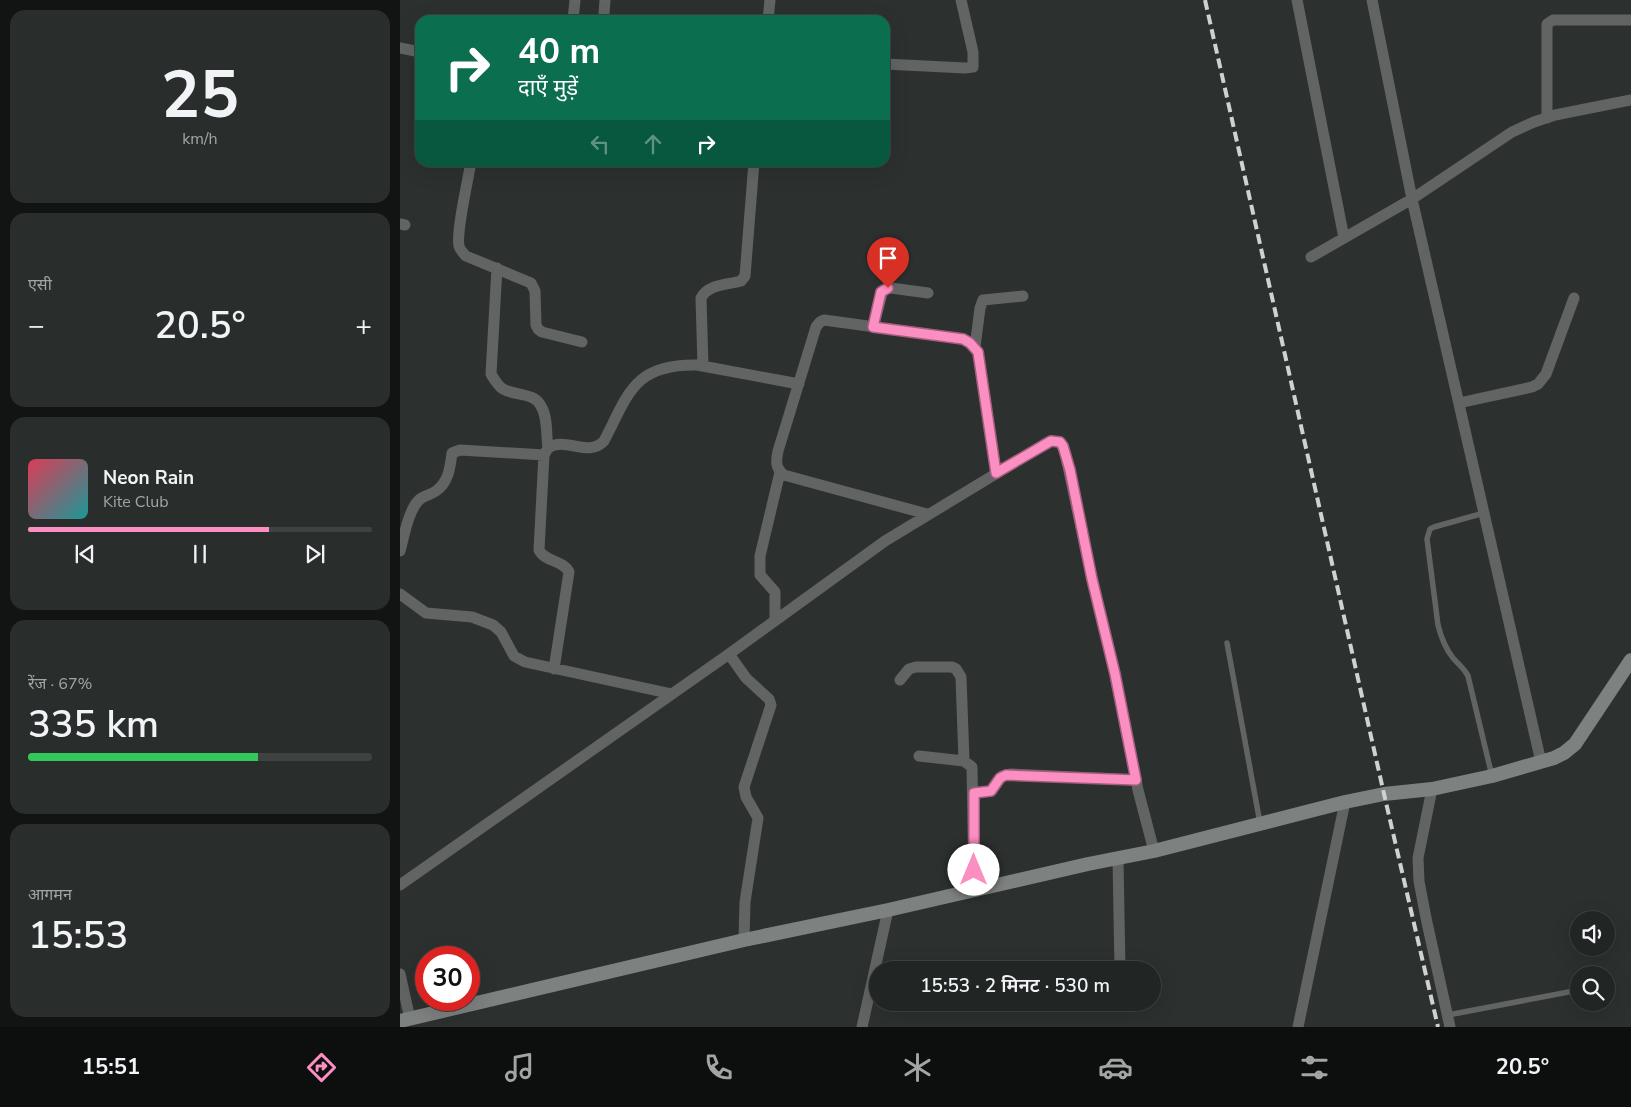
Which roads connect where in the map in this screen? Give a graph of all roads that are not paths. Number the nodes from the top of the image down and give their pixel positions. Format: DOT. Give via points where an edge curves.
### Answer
graph roads {
  1 [pos="576,0"];
  2 [pos="605,0"];
  3 [pos="770,0"];
  4 [pos="961,0"];
  5 [pos="1297,0"];
  6 [pos="1372,0"];
  7 [pos="604,14"];
  8 [pos="574,15"];
  9 [pos="768,15"];
  10 [pos="1631,20"];
  11 [pos="400,48"];
  12 [pos="415,51"];
  13 [pos="890,64"];
  14 [pos="1631,100"];
  15 [pos="1547,118"];
  16 [pos="470,167"];
  17 [pos="754,167"];
  18 [pos="1412,199"];
  19 [pos="1344,238"];
  20 [pos="1311,257"];
  21 [pos="497,268"];
  22 [pos="928,293"];
  23 [pos="1023,296"];
  24 [pos="1574,298"];
  25 [pos="873,327"];
  26 [pos="582,342"];
  27 [pos="975,347"];
  28 [pos="703,366"];
  29 [pos="799,384"];
  30 [pos="1459,403"];
  31 [pos="546,451"];
  32 [pos="780,472"];
  33 [pos="996,473"];
  34 [pos="1484,513"];
  35 [pos="928,514"];
  36 [pos="400,551"];
  37 [pos="400,594"];
  38 [pos="775,620"];
  39 [pos="1227,643"];
  40 [pos="729,654"];
  41 [pos="1631,660"];
  42 [pos="554,669"];
  43 [pos="900,680"];
  44 [pos="672,694"];
  45 [pos="919,756"];
  46 [pos="964,761"];
  47 [pos="1541,762"];
  48 [pos="1492,776"];
  49 [pos="1136,780"];
  50 [pos="1432,789"];
  51 [pos="974,793"];
  52 [pos="1345,802"];
  53 [pos="1260,823"];
  54 [pos="1154,851"];
  55 [pos="1118,858"];
  56 [pos="400,885"];
  57 [pos="974,889"];
  58 [pos="888,910"];
  59 [pos="744,940"];
  60 [pos="1120,961"];
  61 [pos="400,974"];
  62 [pos="1570,992"];
  63 [pos="1448,1015"];
  64 [pos="405,1020"];
  65 [pos="862,1027"];
  66 [pos="1298,1027"];
  67 [pos="1450,1027"];
  1 -- 8 [label="street"];
  2 -- 7 [label="street"];
  3 -- 9 [label="street"];
  4 -- 13 [label="street" via="973,52 973,67"];
  5 -- 19 [label="street"];
  6 -- 18 [label="street"];
  10 -- 15 [label="street" via="1553,20 1547,24"];
  11 -- 12 [label="street"];
  14 -- 15 [label="street"];
  15 -- 18 [label="street" via="1512,132"];
  16 -- 21 [label="street" via="459,247 466,256"];
  17 -- 28 [label="street" via="745,276 741,281 709,289 701,298"];
  18 -- 19 [label="street"];
  18 -- 30 [label="street"];
  19 -- 20 [label="street"];
  21 -- 26 [label="street" via="533,286 538,329"];
  21 -- 31 [label="street" via="491,374 504,389 535,398 541,404"];
  22 -- 25 [label="street" via="891,288 883,290"];
  23 -- 27 [label="street" via="983,300"];
  24 -- 30 [label="street" via="1546,374 1538,384"];
  25 -- 27 [label="street" via="963,339"];
  25 -- 29 [label="street" via="820,322"];
  27 -- 33 [label="street"];
  28 -- 29 [label="street"];
  28 -- 31 [label="street" via="687,364 672,367 640,379 628,394 600,446 590,449 556,445"];
  29 -- 32 [label="street" via="776,459"];
  30 -- 34 [label="street"];
  31 -- 36 [label="street" via="460,450 452,453 444,482 419,499 413,509"];
  31 -- 42 [label="street" via="539,550 545,557 564,565 569,572"];
  32 -- 35 [label="street"];
  32 -- 38 [label="street" via="759,569 763,580 775,592"];
  33 -- 35 [label="street"];
  33 -- 49 [label="street" via="1051,441 1060,442 1063,446"];
  34 -- 47 [label="street"];
  34 -- 48 [label="lane" via="1434,527 1427,539 1439,630 1446,648 1468,676"];
  35 -- 38 [label="street" via="877,546"];
  37 -- 42 [label="street" via="426,613 472,618 493,625 499,629 516,658"];
  38 -- 40 [label="street"];
  39 -- 53 [label="lane"];
  40 -- 44 [label="street"];
  40 -- 59 [label="street" via="771,705 744,787 758,818 746,894"];
  41 -- 47 [label="main road" via="1575,744 1564,753"];
  42 -- 44 [label="street"];
  43 -- 46 [label="street" via="909,669 916,667 952,667 959,672"];
  44 -- 56 [label="street"];
  45 -- 46 [label="street"];
  46 -- 51 [label="street" via="972,767"];
  47 -- 48 [label="main road"];
  48 -- 50 [label="main road"];
  49 -- 51 [label="street" via="1010,774 1002,776 991,791"];
  49 -- 54 [label="street"];
  50 -- 52 [label="main road"];
  50 -- 63 [label="street" via="1418,868"];
  51 -- 57 [label="street"];
  52 -- 53 [label="main road"];
  52 -- 66 [label="street"];
  53 -- 54 [label="main road"];
  54 -- 55 [label="main road"];
  55 -- 57 [label="main road"];
  55 -- 60 [label="street"];
  57 -- 58 [label="main road"];
  58 -- 59 [label="main road"];
  58 -- 65 [label="street"];
  59 -- 64 [label="main road"];
  61 -- 64 [label="street"];
  62 -- 63 [label="lane"];
  63 -- 67 [label="street"];
}
